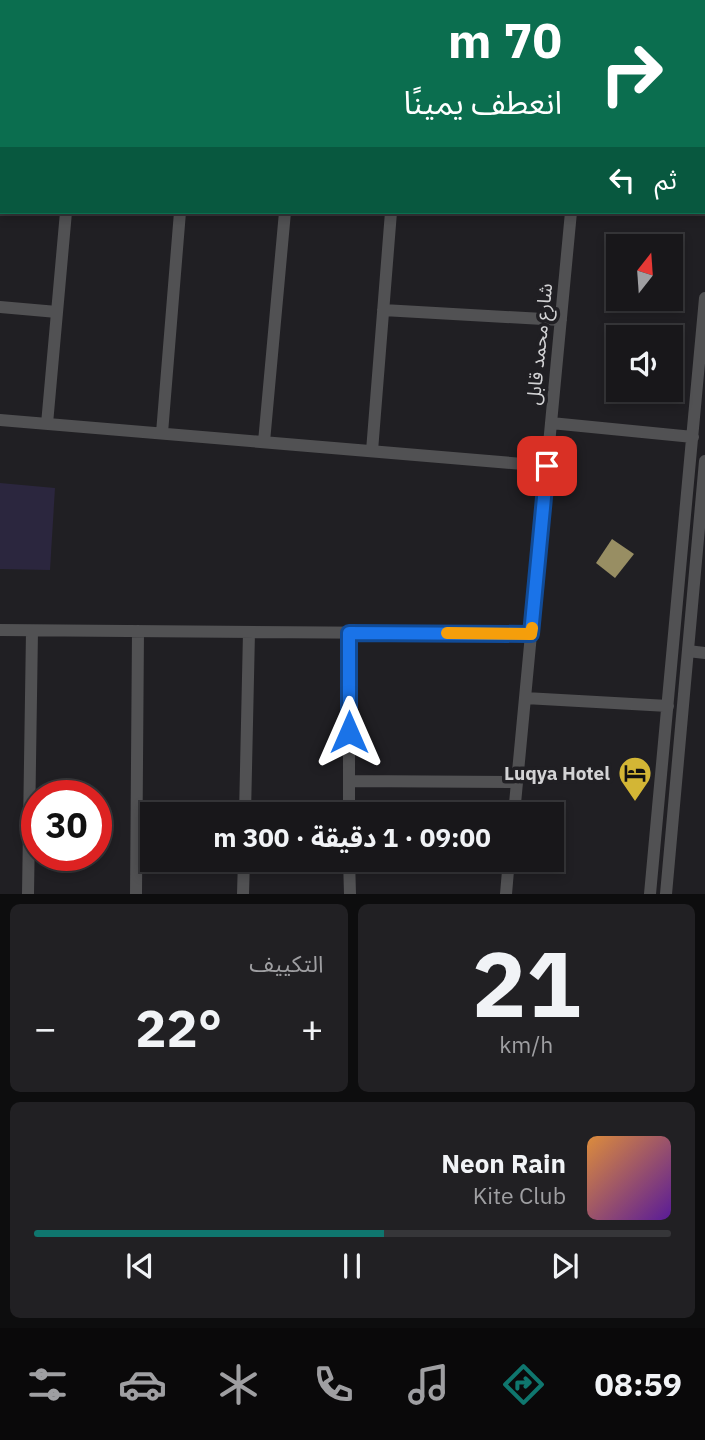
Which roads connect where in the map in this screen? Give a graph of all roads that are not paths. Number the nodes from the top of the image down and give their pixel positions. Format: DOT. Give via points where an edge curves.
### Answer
graph roads {
  1 [pos="66,214"];
  2 [pos="180,214"];
  3 [pos="285,214"];
  4 [pos="391,214"];
  5 [pos="572,214"];
  6 [pos="705,298"];
  7 [pos="0,307"];
  8 [pos="383,310"];
  9 [pos="57,312"];
  10 [pos="561,320"];
  11 [pos="0,420"];
  12 [pos="551,422"];
  13 [pos="47,424"];
  14 [pos="162,433"];
  15 [pos="693,437"];
  16 [pos="264,442"];
  17 [pos="372,451"];
  18 [pos="705,461"];
  19 [pos="547,466"];
  20 [pos="704,479"];
  21 [pos="0,631"];
  22 [pos="32,631"];
  23 [pos="138,631"];
  24 [pos="249,632"];
  25 [pos="349,633"];
  26 [pos="531,634"];
  27 [pos="688,651"];
  28 [pos="705,653"];
  29 [pos="525,698"];
  30 [pos="668,706"];
  31 [pos="349,781"];
  32 [pos="517,782"];
  33 [pos="245,802"];
  34 [pos="349,802"];
  35 [pos="515,802"];
  36 [pos="658,812"];
  37 [pos="673,814"];
  38 [pos="244,872"];
  39 [pos="349,872"];
  40 [pos="508,872"];
  41 [pos="29,894"];
  42 [pos="135,894"];
  43 [pos="243,894"];
  44 [pos="349,894"];
  45 [pos="506,894"];
  46 [pos="650,894"];
  47 [pos="666,894"];
  1 -- 9 [label="street"];
  2 -- 14 [label="street"];
  3 -- 16 [label="street"];
  4 -- 8 [label="street"];
  5 -- 10 [label="street, شارع محمد قابل"];
  6 -- 15 [label="street"];
  7 -- 9 [label="street"];
  8 -- 10 [label="street"];
  8 -- 17 [label="street"];
  9 -- 13 [label="street"];
  10 -- 12 [label="street, شارع محمد قابل"];
  11 -- 13 [label="street"];
  12 -- 15 [label="street"];
  12 -- 19 [label="street, شارع محمد قابل"];
  13 -- 14 [label="street"];
  14 -- 16 [label="street"];
  15 -- 30 [label="street"];
  16 -- 17 [label="street"];
  17 -- 19 [label="street"];
  18 -- 20 [label="street"];
  19 -- 26 [label="street, شارع محمد قابل"];
  20 -- 27 [label="street"];
  21 -- 22 [label="street"];
  22 -- 23 [label="street"];
  22 -- 41 [label="street"];
  23 -- 24 [label="street"];
  23 -- 42 [label="street"];
  24 -- 25 [label="street"];
  24 -- 33 [label="street"];
  25 -- 26 [label="street"];
  25 -- 31 [label="street"];
  26 -- 29 [label="street, شارع محمد قابل"];
  27 -- 28 [label="street"];
  27 -- 37 [label="street"];
  29 -- 30 [label="street"];
  29 -- 32 [label="street, شارع محمد قابل"];
  30 -- 36 [label="street"];
  31 -- 32 [label="street"];
  31 -- 34 [label="street"];
  32 -- 35 [label="street, شارع محمد قابل"];
  36 -- 37 [label="street"];
  36 -- 46 [label="street"];
  37 -- 47 [label="street"];
  38 -- 43 [label="street"];
  39 -- 44 [label="street"];
  40 -- 45 [label="street"];
}
